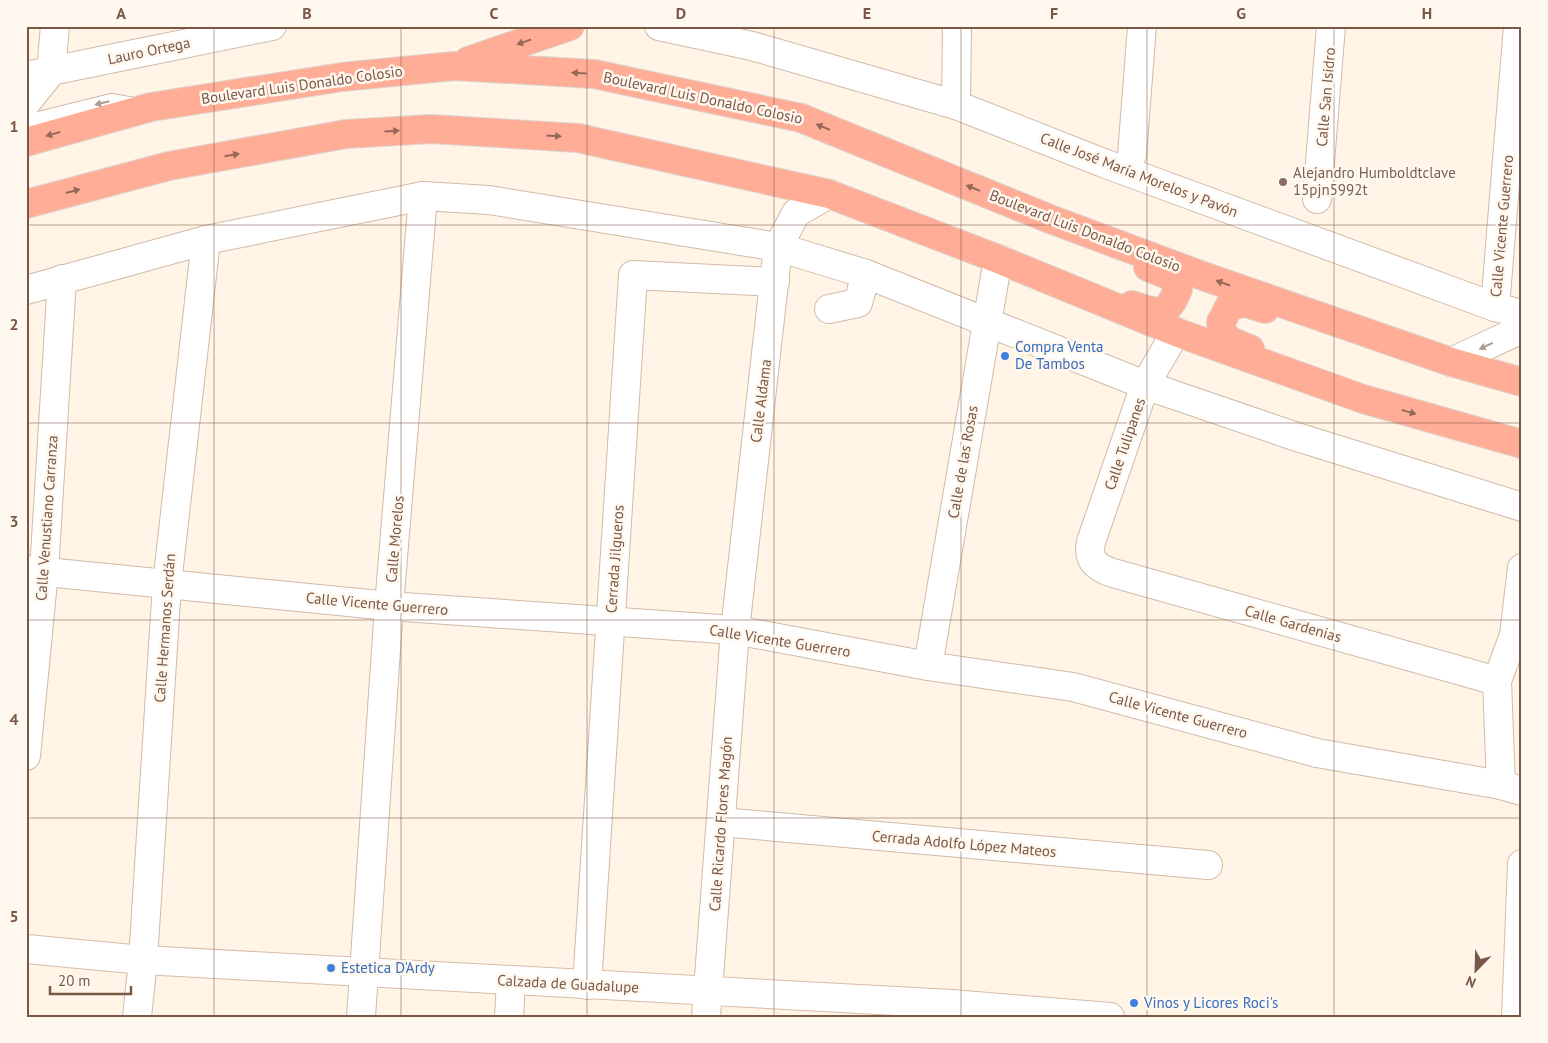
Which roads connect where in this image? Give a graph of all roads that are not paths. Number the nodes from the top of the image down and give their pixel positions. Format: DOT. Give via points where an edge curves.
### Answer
graph roads {
  1 [pos="55,26"];
  2 [pos="272,26"];
  3 [pos="570,26"];
  4 [pos="660,26"];
  5 [pos="957,26"];
  6 [pos="1142,26"];
  7 [pos="1331,26"];
  8 [pos="1518,26"];
  9 [pos="752,36"];
  10 [pos="454,66"];
  11 [pos="38,74"];
  12 [pos="26,103"];
  13 [pos="956,105"];
  14 [pos="151,107"];
  15 [pos="26,122"];
  16 [pos="26,142"];
  17 [pos="1132,155"];
  18 [pos="829,194"];
  19 [pos="423,196"];
  20 [pos="1318,199"];
  21 [pos="28,206"];
  22 [pos="1050,219"];
  23 [pos="206,240"];
  24 [pos="778,247"];
  25 [pos="998,259"];
  26 [pos="866,274"];
  27 [pos="1036,276"];
  28 [pos="62,279"];
  29 [pos="775,282"];
  30 [pos="26,290"];
  31 [pos="1496,307"];
  32 [pos="829,309"];
  33 [pos="1522,314"];
  34 [pos="987,321"];
  35 [pos="1522,329"];
  36 [pos="1176,332"];
  37 [pos="1383,339"];
  38 [pos="1451,362"];
  39 [pos="1522,382"];
  40 [pos="1144,385"];
  41 [pos="1362,399"];
  42 [pos="1522,444"];
  43 [pos="1522,506"];
  44 [pos="1092,561"];
  45 [pos="1522,568"];
  46 [pos="35,570"];
  47 [pos="167,584"];
  48 [pos="390,606"];
  49 [pos="611,622"];
  50 [pos="735,630"];
  51 [pos="1518,635"];
  52 [pos="928,666"];
  53 [pos="1497,681"];
  54 [pos="26,756"];
  55 [pos="1511,788"];
  56 [pos="721,822"];
  57 [pos="1522,864"];
  58 [pos="1208,865"];
  59 [pos="1519,945"];
  60 [pos="26,949"];
  61 [pos="143,960"];
  62 [pos="365,972"];
  63 [pos="511,980"];
  64 [pos="587,985"];
  65 [pos="707,1004"];
  66 [pos="952,1011"];
  67 [pos="1096,1016"];
  68 [pos="137,1017"];
  69 [pos="361,1017"];
  70 [pos="508,1017"];
  71 [pos="1516,1017"];
  1 -- 11 [label="street"];
  2 -- 11 [label="street, Lauro Ortega"];
  3 -- 10 [label="highway, one-way"];
  4 -- 9 [label="street"];
  5 -- 13 [label="street"];
  6 -- 17 [label="street"];
  7 -- 20 [label="street, Calle San Isidro"];
  8 -- 31 [label="street, Calle Vicente Guerrero"];
  9 -- 13 [label="street, Calle José María Morelos y Pavón"];
  10 -- 14 [label="highway, Boulevard Luis Donaldo Colosio" via="342,77"];
  22 -- 10 [label="highway, Boulevard Luis Donaldo Colosio, one-way" via="801,118 594,74"];
  11 -- 12 [label="street"];
  13 -- 31 [label="street, Calle José María Morelos y Pavón" via="1106,164"];
  14 -- 15 [label="lane, one-way" via="111,101"];
  14 -- 16 [label="highway, Boulevard Luis Donaldo Colosio, one-way"];
  21 -- 18 [label="highway, one-way" via="169,166 346,134 431,129 578,138"];
  18 -- 24 [label="street, Calle Aldama" via="796,213"];
  18 -- 25 [label="highway"];
  19 -- 23 [label="street"];
  19 -- 24 [label="street" via="489,200"];
  19 -- 48 [label="street, Calle Morelos"];
  22 -- 27 [label="highway" via="1062,230 1173,277 1178,289 1166,310 1154,313 1047,275"];
  37 -- 22 [label="highway, Boulevard Luis Donaldo Colosio, one-way"];
  23 -- 28 [label="street"];
  23 -- 47 [label="street, Calle Hermanos Serdán"];
  24 -- 26 [label="street"];
  24 -- 29 [label="street, Calle Aldama"];
  25 -- 27 [label="highway"];
  25 -- 34 [label="street, Calle de las Rosas"];
  26 -- 32 [label="street" via="858,304"];
  26 -- 34 [label="street"];
  27 -- 36 [label="highway"];
  28 -- 30 [label="street"];
  28 -- 46 [label="street, Calle Venustiano Carranza"];
  29 -- 49 [label="street, Cerrada Jilgueros" via="633,275"];
  29 -- 50 [label="street, Calle Aldama"];
  31 -- 33 [label="street, Calle José María Morelos y Pavón"];
  34 -- 40 [label="street"];
  34 -- 52 [label="street, Calle de las Rosas"];
  35 -- 38 [label="street, one-way"];
  36 -- 40 [label="street, Calle Tulipanes"];
  36 -- 41 [label="highway"];
  37 -- 38 [label="highway, Boulevard Luis Donaldo Colosio"];
  37 -- 41 [label="highway" via="1364,342 1246,303 1230,305 1221,322 1222,334 1232,342 1350,383"];
  38 -- 39 [label="highway, Boulevard Luis Donaldo Colosio"];
  40 -- 43 [label="street"];
  40 -- 44 [label="street, Calle Tulipanes" via="1091,542 1089,552"];
  41 -- 42 [label="highway, one-way"];
  44 -- 53 [label="street, Calle Gardenias" via="1100,569 1114,574"];
  45 -- 51 [label="street"];
  46 -- 47 [label="street, Calle Vicente Guerrero"];
  46 -- 54 [label="street, Calle Venustiano Carranza"];
  47 -- 48 [label="street, Calle Vicente Guerrero"];
  47 -- 61 [label="street, Calle Hermanos Serdán"];
  48 -- 49 [label="street, Calle Vicente Guerrero"];
  48 -- 62 [label="street, Calle Morelos"];
  49 -- 50 [label="street, Calle Vicente Guerrero"];
  49 -- 64 [label="street, Cerrada Jilgueros"];
  50 -- 52 [label="street, Calle Vicente Guerrero"];
  50 -- 56 [label="street, Calle Ricardo Flores Magón"];
  51 -- 53 [label="street"];
  52 -- 55 [label="street, Calle Vicente Guerrero" via="1072,687 1317,752"];
  53 -- 55 [label="street"];
  56 -- 58 [label="street, Cerrada Adolfo López Mateos"];
  56 -- 65 [label="street, Calle Ricardo Flores Magón"];
  57 -- 59 [label="street"];
  59 -- 71 [label="street"];
  60 -- 61 [label="street, Calzada de Guadalupe"];
  61 -- 62 [label="street, Calzada de Guadalupe"];
  61 -- 68 [label="street, Calle Hermanos Serdán"];
  62 -- 63 [label="street, Calzada de Guadalupe"];
  62 -- 69 [label="street, Calle Morelos"];
  63 -- 64 [label="street, Calzada de Guadalupe"];
  63 -- 70 [label="street"];
  64 -- 65 [label="street, Calzada de Guadalupe"];
  65 -- 66 [label="street, Calzada de Guadalupe"];
  66 -- 67 [label="street, Calzada de Guadalupe"];
}
